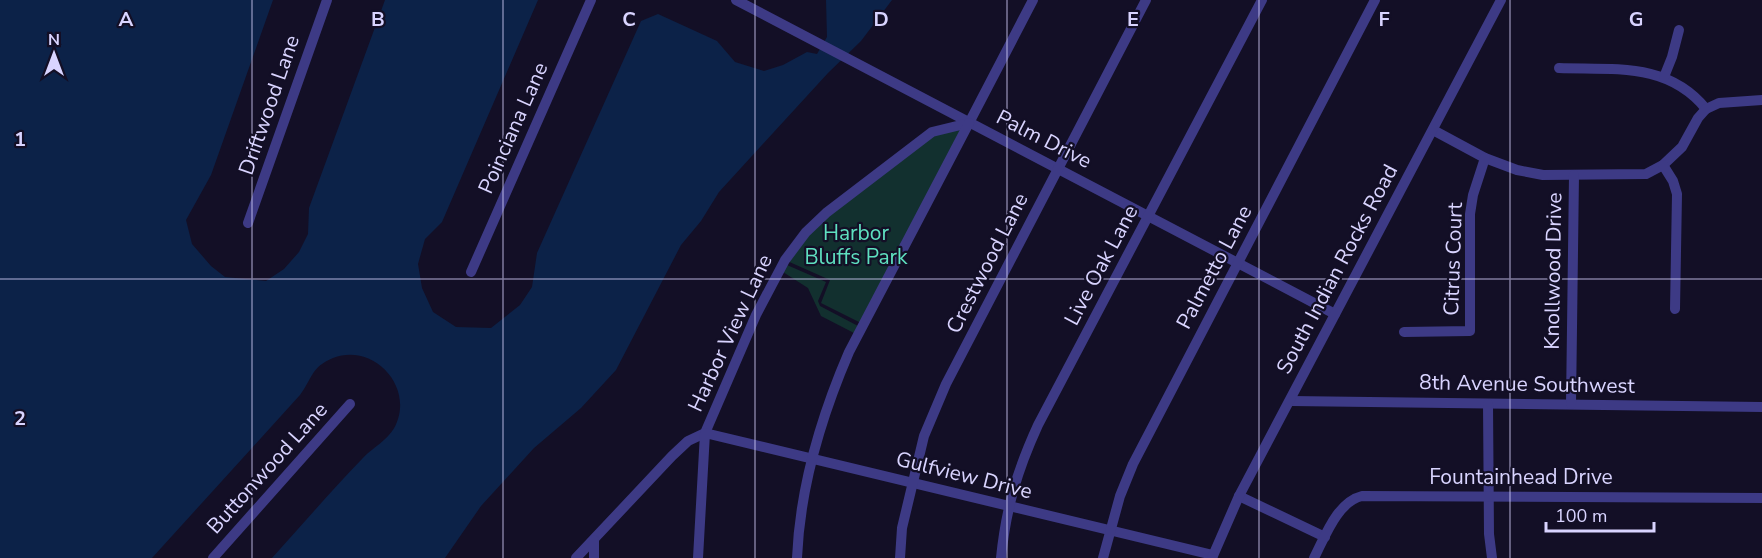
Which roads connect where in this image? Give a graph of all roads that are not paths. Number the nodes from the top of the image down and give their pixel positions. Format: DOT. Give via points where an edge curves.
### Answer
graph roads {
  1 [pos="327,0"];
  2 [pos="591,0"];
  3 [pos="736,0"];
  4 [pos="1033,0"];
  5 [pos="1146,0"];
  6 [pos="1262,0"];
  7 [pos="1375,0"];
  8 [pos="1501,0"];
  9 [pos="1679,30"];
  10 [pos="1559,68"];
  11 [pos="1664,77"];
  12 [pos="1762,100"];
  13 [pos="1706,109"];
  14 [pos="969,123"];
  15 [pos="1433,130"];
  16 [pos="1485,158"];
  17 [pos="1663,165"];
  18 [pos="1059,168"];
  19 [pos="1574,175"];
  20 [pos="1148,217"];
  21 [pos="248,224"];
  22 [pos="1238,264"];
  23 [pos="471,272"];
  24 [pos="1675,309"];
  25 [pos="1335,314"];
  26 [pos="1404,332"];
  27 [pos="1291,401"];
  28 [pos="1488,404"];
  29 [pos="1571,404"];
  30 [pos="350,405"];
  31 [pos="1762,407"];
  32 [pos="705,433"];
  33 [pos="812,459"];
  34 [pos="912,483"];
  35 [pos="1239,496"];
  36 [pos="1489,497"];
  37 [pos="1762,498"];
  38 [pos="1008,506"];
  39 [pos="1110,531"];
  40 [pos="1325,537"];
  41 [pos="594,540"];
  42 [pos="1213,556"];
  43 [pos="213,558"];
  44 [pos="576,558"];
  45 [pos="594,558"];
  46 [pos="698,558"];
  47 [pos="797,558"];
  48 [pos="900,558"];
  49 [pos="1001,558"];
  50 [pos="1103,558"];
  51 [pos="1314,558"];
  52 [pos="1492,558"];
  1 -- 21 [label="street, Driftwood Lane"];
  2 -- 23 [label="street, Poinciana Lane"];
  3 -- 14 [label="street, Palm Drive"];
  4 -- 14 [label="street"];
  5 -- 18 [label="street, Crestwood Lane"];
  6 -- 20 [label="street, Live Oak Lane"];
  7 -- 22 [label="street, Palmetto Lane"];
  8 -- 15 [label="street, South Indian Rocks Road"];
  9 -- 11 [label="street"];
  10 -- 11 [label="street" via="1625,70"];
  11 -- 13 [label="street" via="1688,90"];
  12 -- 13 [label="street" via="1719,103"];
  13 -- 17 [label="street" via="1682,147"];
  14 -- 18 [label="street, Palm Drive"];
  14 -- 32 [label="street, Harbor View Lane" via="932,132 806,232 785,260 756,315"];
  14 -- 33 [label="street" via="849,352 824,414"];
  15 -- 16 [label="street"];
  15 -- 25 [label="street, South Indian Rocks Road"];
  16 -- 19 [label="street" via="1516,170"];
  16 -- 26 [label="street, Citrus Court" via="1470,214 1470,331"];
  17 -- 19 [label="street" via="1646,174"];
  17 -- 24 [label="street" via="1677,194"];
  18 -- 20 [label="street, Palm Drive"];
  18 -- 34 [label="street, Crestwood Lane" via="946,384 924,436"];
  19 -- 29 [label="street, Knollwood Drive"];
  20 -- 22 [label="street, Palm Drive"];
  20 -- 38 [label="street, Live Oak Lane" via="1038,425 1020,464"];
  22 -- 25 [label="street, Palm Drive"];
  22 -- 39 [label="street, Palmetto Lane" via="1133,464"];
  25 -- 27 [label="street, South Indian Rocks Road"];
  27 -- 28 [label="street, 8th Avenue Southwest"];
  27 -- 35 [label="street, South Indian Rocks Road"];
  28 -- 29 [label="street, 8th Avenue Southwest"];
  28 -- 36 [label="street"];
  29 -- 31 [label="street, 8th Avenue Southwest"];
  30 -- 43 [label="street, Buttonwood Lane"];
  32 -- 33 [label="street, Gulfview Drive"];
  32 -- 41 [label="street, Harbor View Lane" via="688,441 672,456"];
  32 -- 46 [label="street"];
  33 -- 34 [label="street, Gulfview Drive"];
  33 -- 47 [label="street"];
  34 -- 38 [label="street, Gulfview Drive"];
  34 -- 48 [label="street, Crestwood Lane"];
  35 -- 40 [label="street"];
  35 -- 42 [label="street, South Indian Rocks Road"];
  36 -- 37 [label="street, Fountainhead Drive"];
  36 -- 40 [label="street, Fountainhead Drive" via="1362,496 1341,510"];
  36 -- 52 [label="street"];
  38 -- 39 [label="street, Gulfview Drive"];
  38 -- 49 [label="street, Live Oak Lane"];
  39 -- 42 [label="street, Gulfview Drive"];
  39 -- 50 [label="street, Palmetto Lane"];
  40 -- 51 [label="street, Fountainhead Drive"];
  41 -- 44 [label="street, Harbor View Lane"];
  41 -- 45 [label="street"];
}
